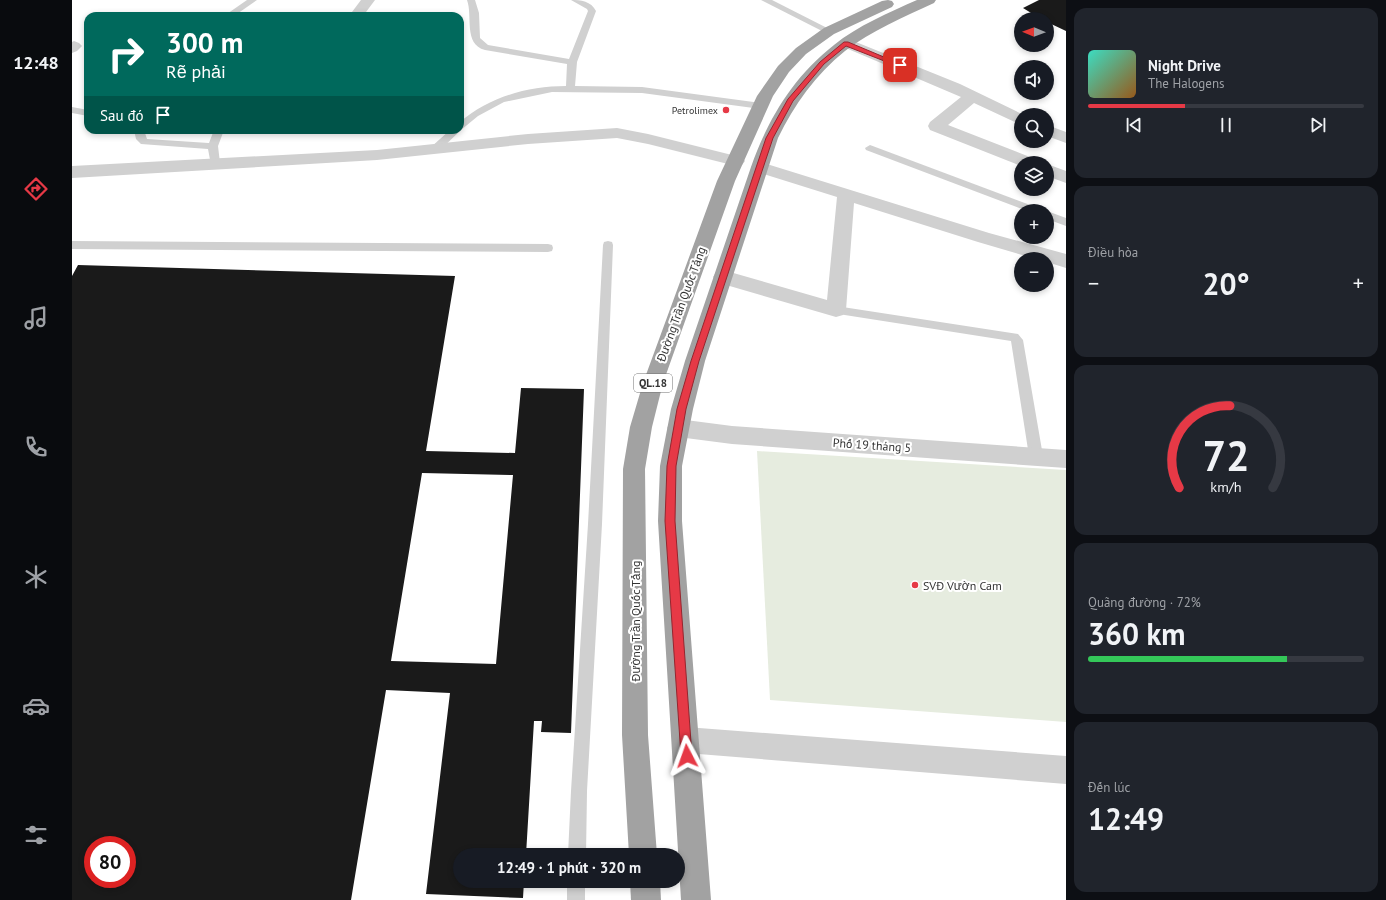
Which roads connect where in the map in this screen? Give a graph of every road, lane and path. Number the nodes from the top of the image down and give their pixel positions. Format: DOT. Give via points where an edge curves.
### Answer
graph roads {
  1 [pos="253,0"];
  2 [pos="368,0"];
  3 [pos="471,0"];
  4 [pos="575,0"];
  5 [pos="765,0"];
  6 [pos="896,0"];
  7 [pos="929,0"];
  8 [pos="234,12"];
  9 [pos="359,12"];
  10 [pos="828,31"];
  11 [pos="846,43"];
  12 [pos="572,62"];
  13 [pos="570,89"];
  14 [pos="972,96"];
  15 [pos="761,106"];
  16 [pos="72,110"];
  17 [pos="84,112"];
  18 [pos="1014,117"];
  19 [pos="464,124"];
  20 [pos="1054,133"];
  21 [pos="140,134"];
  22 [pos="218,134"];
  23 [pos="452,134"];
  24 [pos="1066,138"];
  25 [pos="213,146"];
  26 [pos="870,148"];
  27 [pos="434,150"];
  28 [pos="1014,157"];
  29 [pos="736,161"];
  30 [pos="215,163"];
  31 [pos="760,167"];
  32 [pos="72,172"];
  33 [pos="1054,173"];
  34 [pos="1066,178"];
  35 [pos="846,194"];
  36 [pos="1018,204"];
  37 [pos="1054,217"];
  38 [pos="1066,222"];
  39 [pos="72,245"];
  40 [pos="608,245"];
  41 [pos="548,248"];
  42 [pos="1066,261"];
  43 [pos="723,278"];
  44 [pos="836,310"];
  45 [pos="678,428"];
  46 [pos="1036,456"];
  47 [pos="1066,459"];
  48 [pos="686,740"];
  49 [pos="1066,770"];
  50 [pos="577,848"];
  51 [pos="643,848"];
  52 [pos="576,888"];
  53 [pos="645,888"];
  54 [pos="576,900"];
  55 [pos="646,900"];
  56 [pos="696,900"];
  1 -- 8 [label="lane"];
  2 -- 9 [label="street"];
  3 -- 12 [label="lane" via="475,39 478,44"];
  4 -- 12 [label="lane" via="590,6 592,11"];
  5 -- 10 [label="lane"];
  6 -- 10 [label="highway, Đường Trần Quốc Tảng / QL.18"];
  7 -- 11 [label="highway, QL.18" via="885,20"];
  10 -- 15 [label="highway, Đường Trần Quốc Tảng / QL.18" via="801,51 783,69"];
  11 -- 14 [label="street"];
  11 -- 31 [label="highway, QL.18" via="822,63 790,101 770,138"];
  12 -- 13 [label="lane"];
  13 -- 15 [label="lane" via="642,90"];
  13 -- 19 [label="lane" via="518,95 501,100 475,114"];
  14 -- 18 [label="street"];
  14 -- 28 [label="street" via="936,126"];
  15 -- 29 [label="highway, Đường Trần Quốc Tảng / QL.18"];
  16 -- 17 [label="lane"];
  20 -- 24 [label="street"];
  21 -- 25 [label="lane" via="144,142"];
  22 -- 25 [label="lane"];
  23 -- 27 [label="lane"];
  25 -- 30 [label="lane"];
  26 -- 36 [label="lane"];
  27 -- 29 [label="street" via="617,133"];
  27 -- 30 [label="street"];
  29 -- 51 [label="highway, Đường Trần Quốc Tảng / QL.18" via="726,181 653,383 641,427 634,468 635,735"];
  30 -- 32 [label="street"];
  31 -- 35 [label="street"];
  31 -- 43 [label="highway, QL.18"];
  33 -- 34 [label="street"];
  35 -- 42 [label="street"];
  35 -- 44 [label="street"];
  37 -- 38 [label="lane"];
  39 -- 41 [label="lane"];
  40 -- 50 [label="lane"];
  43 -- 44 [label="street"];
  43 -- 45 [label="highway, QL.18" via="695,361"];
  44 -- 46 [label="lane" via="1014,337 1017,340"];
  45 -- 46 [label="street, Phố 19 tháng 5" via="732,435"];
  45 -- 48 [label="highway, QL.18" via="671,466 670,521"];
  46 -- 47 [label="street, Phố 19 tháng 5"];
  48 -- 49 [label="street"];
  48 -- 56 [label="highway, QL.18"];
  52 -- 54 [label="lane"];
  53 -- 55 [label="highway"];
}
